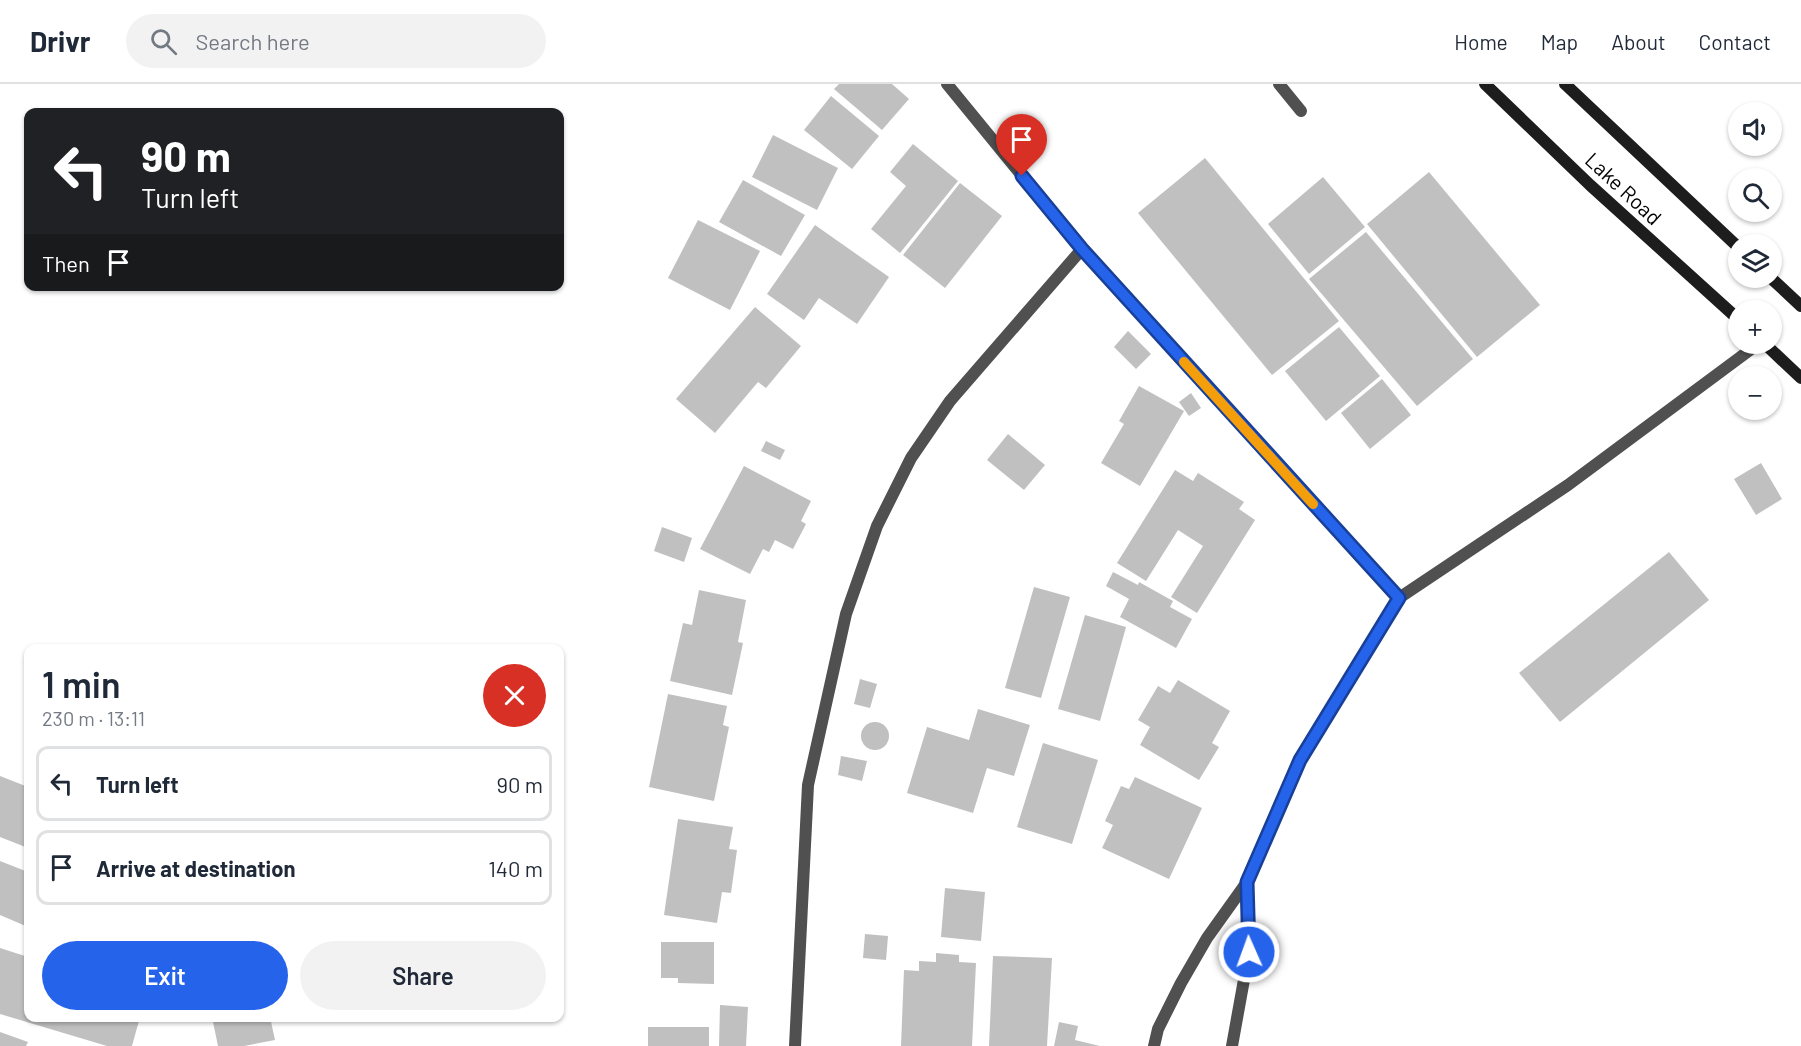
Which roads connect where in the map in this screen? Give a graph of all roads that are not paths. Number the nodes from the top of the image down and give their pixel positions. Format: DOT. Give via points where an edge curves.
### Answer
graph roads {
  1 [pos="947,84"];
  2 [pos="1279,84"];
  3 [pos="1485,84"];
  4 [pos="1565,84"];
  5 [pos="1301,111"];
  6 [pos="1728,238"];
  7 [pos="1082,249"];
  8 [pos="1782,288"];
  9 [pos="1801,306"];
  10 [pos="1728,310"];
  11 [pos="1745,354"];
  12 [pos="1776,354"];
  13 [pos="1801,378"];
  14 [pos="1399,598"];
  15 [pos="1247,882"];
  16 [pos="795,1046"];
  17 [pos="1154,1046"];
  18 [pos="1232,1046"];
  1 -- 7 [label="street"];
  2 -- 5 [label="street"];
  3 -- 10 [label="main road, Lake Road"];
  4 -- 6 [label="main road, Lake Road"];
  7 -- 14 [label="street"];
  7 -- 16 [label="street" via="950,401 910,458 877,526 846,614 808,784"];
  8 -- 9 [label="main road"];
  11 -- 14 [label="street" via="1568,485"];
  12 -- 13 [label="main road"];
  14 -- 15 [label="street" via="1300,760"];
  15 -- 17 [label="street" via="1181,982"];
  15 -- 18 [label="street" via="1249,952"];
}
